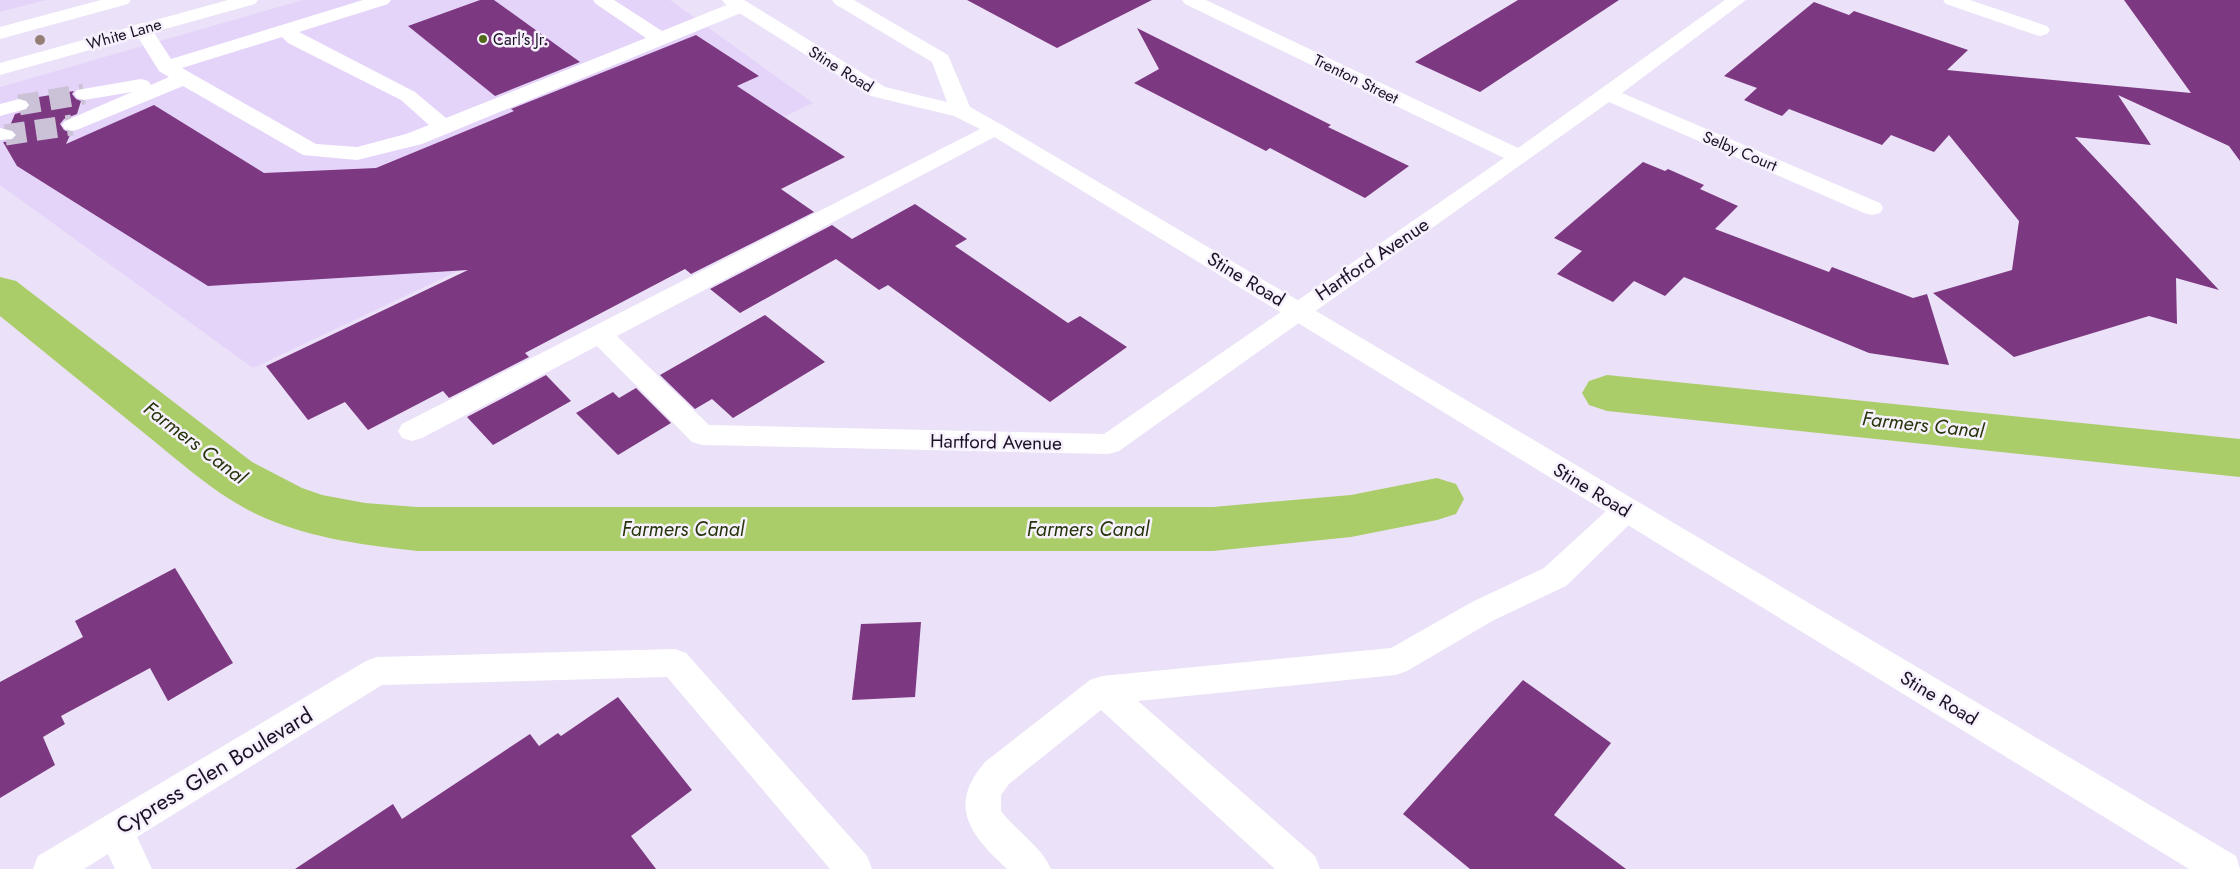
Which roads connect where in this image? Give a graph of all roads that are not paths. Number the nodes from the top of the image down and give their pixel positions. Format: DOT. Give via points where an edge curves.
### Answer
graph roads {
  1 [pos="122,0"];
  2 [pos="249,0"];
  3 [pos="382,0"];
  4 [pos="602,0"];
  5 [pos="841,0"];
  6 [pos="1191,0"];
  7 [pos="1737,0"];
  8 [pos="1952,0"];
  9 [pos="736,3"];
  10 [pos="142,29"];
  11 [pos="286,30"];
  12 [pos="2040,30"];
  13 [pos="0,33"];
  14 [pos="661,39"];
  15 [pos="166,67"];
  16 [pos="0,69"];
  17 [pos="184,78"];
  18 [pos="1607,94"];
  19 [pos="961,110"];
  20 [pos="444,127"];
  21 [pos="995,129"];
  22 [pos="1520,157"];
  23 [pos="1872,208"];
  24 [pos="1298,310"];
  25 [pos="600,334"];
  26 [pos="412,431"];
  27 [pos="1626,510"];
  28 [pos="1102,690"];
  29 [pos="115,831"];
  30 [pos="51,869"];
  31 [pos="134,869"];
  32 [pos="854,869"];
  33 [pos="1033,869"];
  34 [pos="1302,869"];
  35 [pos="2223,869"];
  1 -- 13 [label="main road, White Lane"];
  2 -- 10 [label="main road, White Lane"];
  3 -- 11 [label="main road"];
  4 -- 14 [label="main road"];
  5 -- 19 [label="main road" via="942,59"];
  6 -- 22 [label="main road, Trenton Street"];
  7 -- 18 [label="main road, Hartford Avenue"];
  8 -- 12 [label="main road"];
  9 -- 14 [label="main road"];
  9 -- 19 [label="main road, Stine Road" via="878,92"];
  10 -- 15 [label="main road"];
  10 -- 16 [label="main road, White Lane"];
  11 -- 15 [label="main road"];
  11 -- 20 [label="main road" via="295,39 408,96"];
  14 -- 20 [label="main road"];
  15 -- 17 [label="main road"];
  17 -- 17 [label="main road" via="78,110"];
  17 -- 20 [label="main road" via="311,150 357,154 414,139"];
  18 -- 22 [label="main road, Hartford Avenue"];
  18 -- 23 [label="main road, Selby Court"];
  19 -- 21 [label="main road, Stine Road"];
  21 -- 24 [label="main road, Stine Road"];
  21 -- 25 [label="main road"];
  22 -- 24 [label="main road, Hartford Avenue"];
  24 -- 25 [label="main road, Hartford Avenue" via="1109,444 702,435"];
  24 -- 27 [label="main road, Stine Road"];
  25 -- 26 [label="main road"];
  27 -- 28 [label="main road" via="1555,577 1483,611 1396,661"];
  27 -- 35 [label="main road, Stine Road"];
  28 -- 33 [label="main road" via="997,773 984,789 981,807 985,821"];
  28 -- 34 [label="main road"];
  29 -- 30 [label="main road, Cypress Glen Boulevard"];
  29 -- 31 [label="main road"];
  29 -- 32 [label="main road, Cypress Glen Boulevard" via="377,671 675,663"];
}
